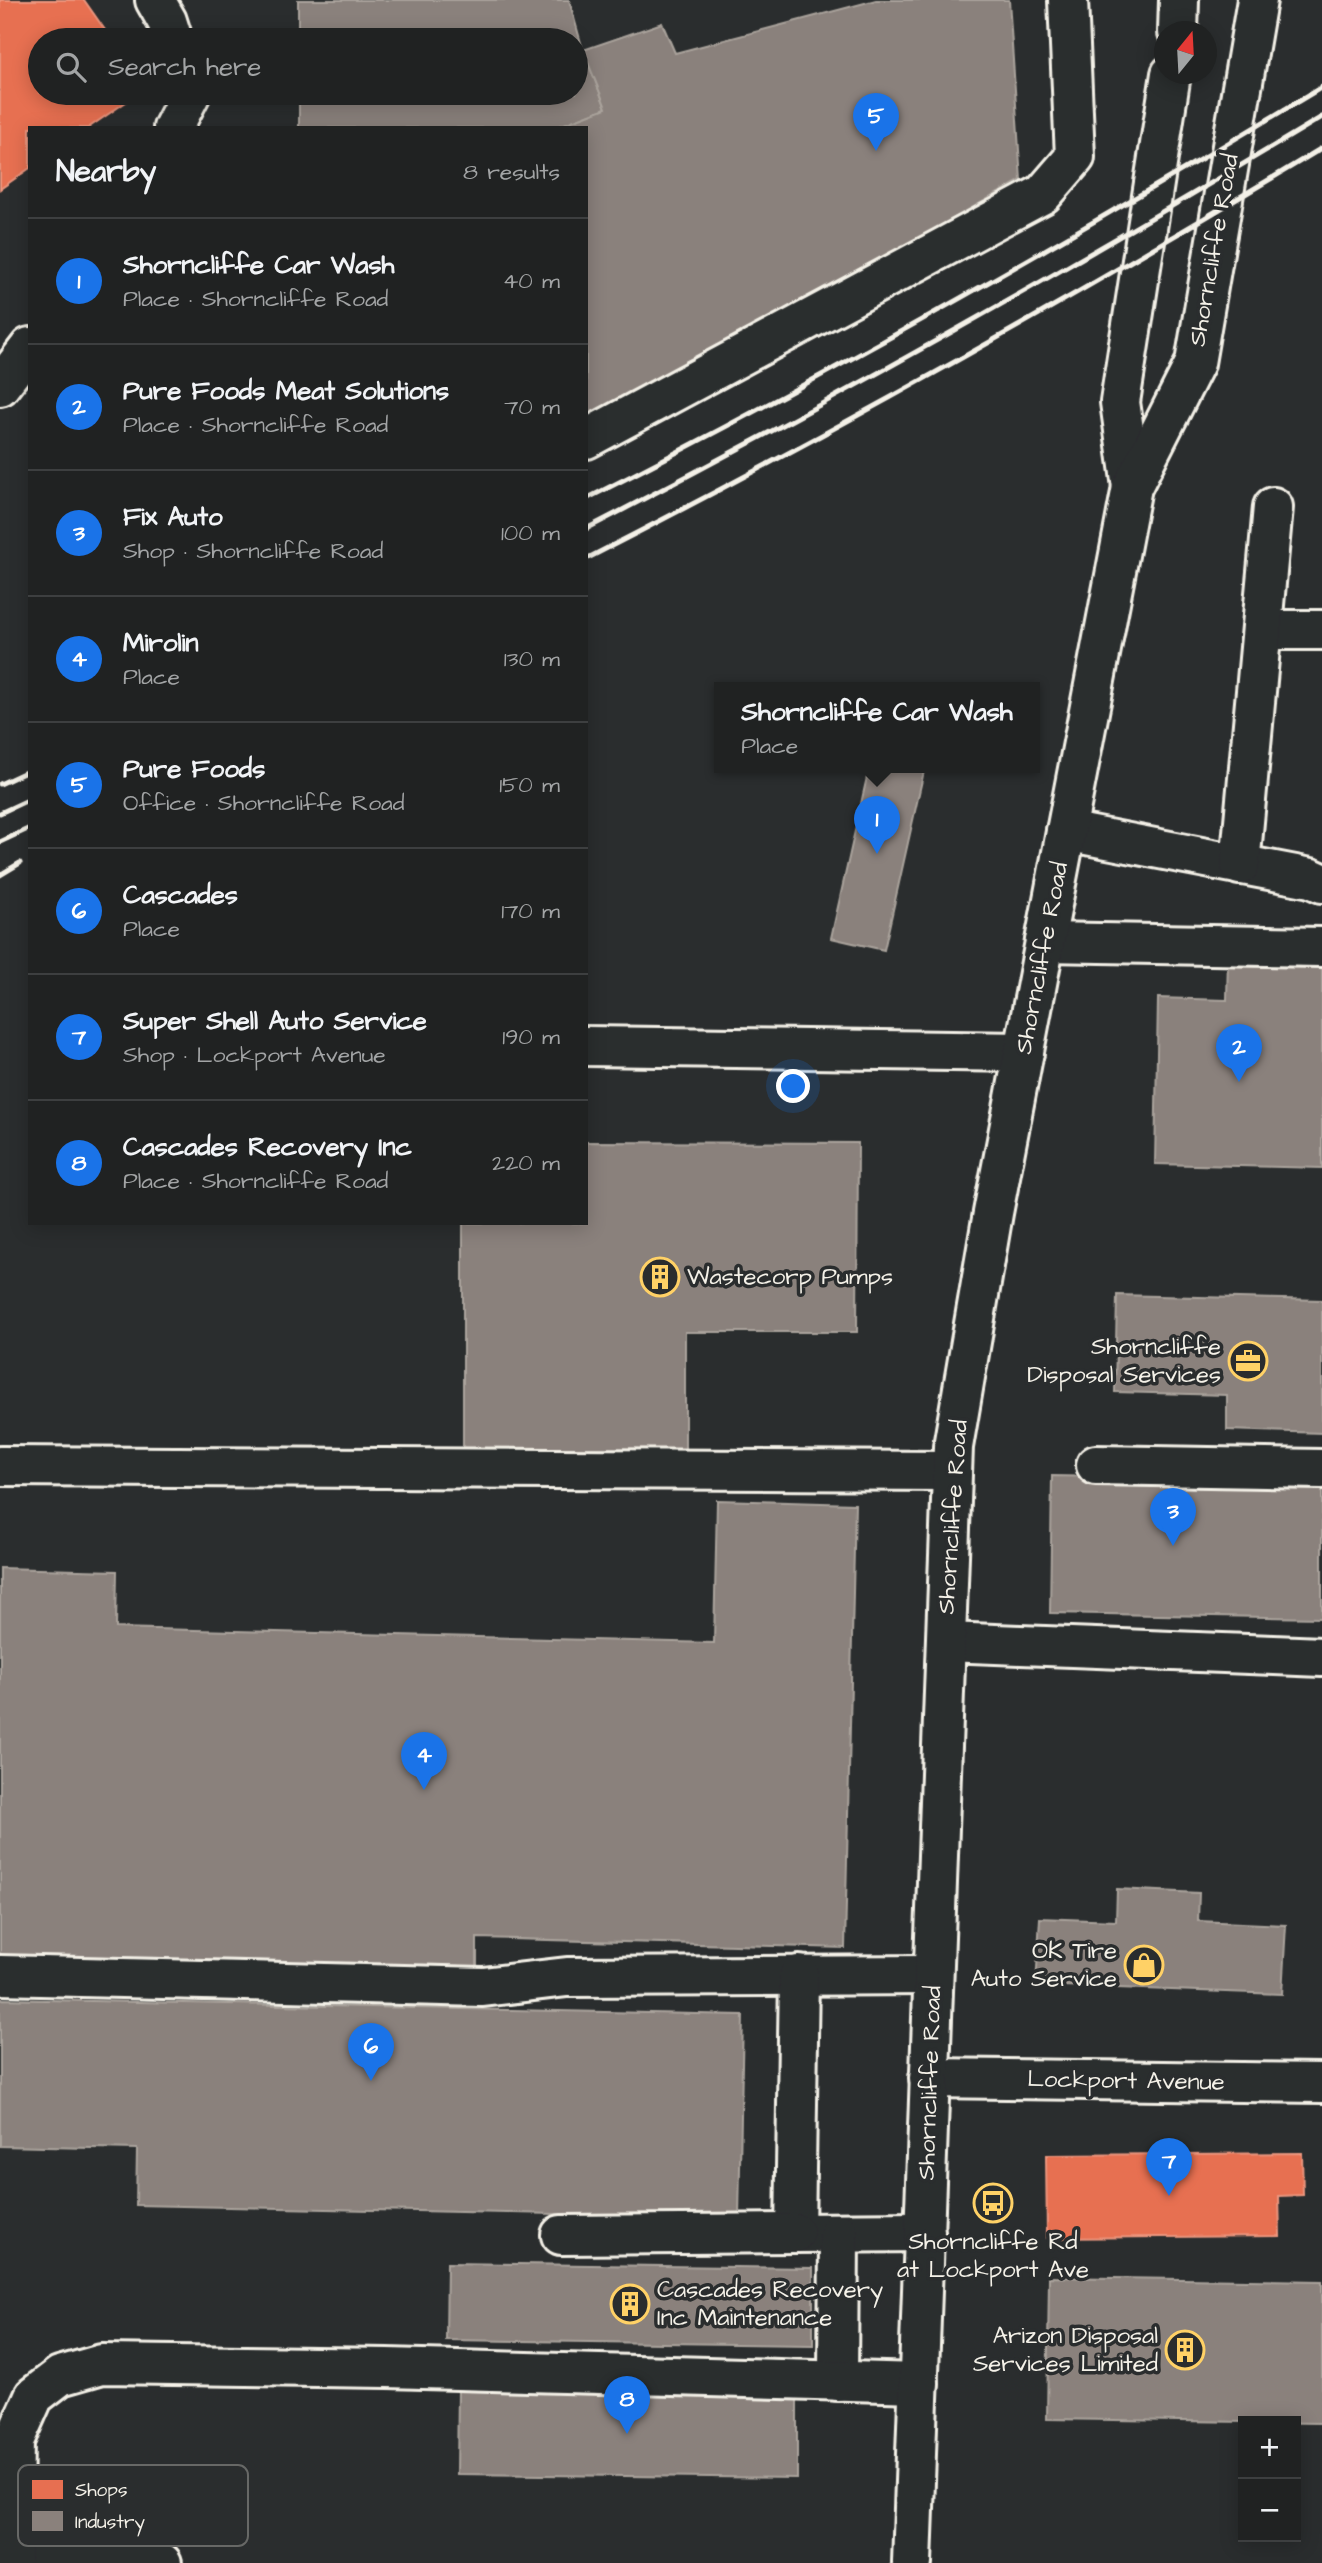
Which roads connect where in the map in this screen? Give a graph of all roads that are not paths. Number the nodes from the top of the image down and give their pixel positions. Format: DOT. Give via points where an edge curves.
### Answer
graph roads {
  1 [pos="155,0"];
  2 [pos="1068,0"];
  3 [pos="1179,0"];
  4 [pos="1257,0"];
  5 [pos="1178,21"];
  6 [pos="169,28"];
  7 [pos="1169,84"];
  8 [pos="185,105"];
  9 [pos="174,126"];
  10 [pos="28,349"];
  11 [pos="0,386"];
  12 [pos="588,438"];
  13 [pos="1132,486"];
  14 [pos="1273,507"];
  15 [pos="1262,630"];
  16 [pos="1322,630"];
  17 [pos="1066,831"];
  18 [pos="1240,865"];
  19 [pos="1322,883"];
  20 [pos="1045,942"];
  21 [pos="1322,947"];
  22 [pos="588,1046"];
  23 [pos="1024,1052"];
  24 [pos="1096,1465"];
  25 [pos="0,1466"];
  26 [pos="1322,1469"];
  27 [pos="952,1471"];
  28 [pos="946,1642"];
  29 [pos="1322,1657"];
  30 [pos="0,1975"];
  31 [pos="799,1975"];
  32 [pos="933,1975"];
  33 [pos="929,2078"];
  34 [pos="1322,2083"];
  35 [pos="925,2232"];
  36 [pos="795,2233"];
  37 [pos="839,2233"];
  38 [pos="561,2235"];
  39 [pos="838,2381"];
  40 [pos="919,2383"];
  41 [pos="6,2562"];
  42 [pos="162,2563"];
  43 [pos="912,2563"];
  1 -- 6 [label="street"];
  2 -- 12 [label="street" via="1075,157 1043,194"];
  3 -- 5 [label="street"];
  4 -- 13 [label="street, Shorncliffe Road" via="1195,363"];
  7 -- 13 [label="street, Shorncliffe Road" via="1120,401"];
  8 -- 9 [label="street"];
  10 -- 11 [label="street"];
  13 -- 17 [label="street, Shorncliffe Road"];
  14 -- 15 [label="street"];
  15 -- 16 [label="street"];
  15 -- 18 [label="street"];
  17 -- 18 [label="street"];
  17 -- 20 [label="street, Shorncliffe Road"];
  18 -- 19 [label="street"];
  20 -- 21 [label="street"];
  20 -- 23 [label="street, Shorncliffe Road"];
  22 -- 23 [label="street"];
  23 -- 27 [label="street, Shorncliffe Road"];
  24 -- 26 [label="street"];
  25 -- 27 [label="street"];
  27 -- 28 [label="street, Shorncliffe Road"];
  28 -- 29 [label="street"];
  28 -- 32 [label="street, Shorncliffe Road"];
  30 -- 31 [label="street" via="483,1987 567,1977"];
  31 -- 32 [label="street"];
  31 -- 36 [label="street"];
  32 -- 33 [label="street, Shorncliffe Road"];
  33 -- 34 [label="street, Lockport Avenue"];
  33 -- 35 [label="street, Shorncliffe Road"];
  35 -- 37 [label="street"];
  35 -- 40 [label="street, Shorncliffe Road"];
  36 -- 37 [label="street"];
  36 -- 38 [label="street"];
  37 -- 39 [label="street"];
  39 -- 40 [label="street"];
  39 -- 41 [label="street" via="102,2364 60,2376 34,2396 13,2441"];
  40 -- 43 [label="street, Shorncliffe Road"];
  41 -- 42 [label="street"];
}
